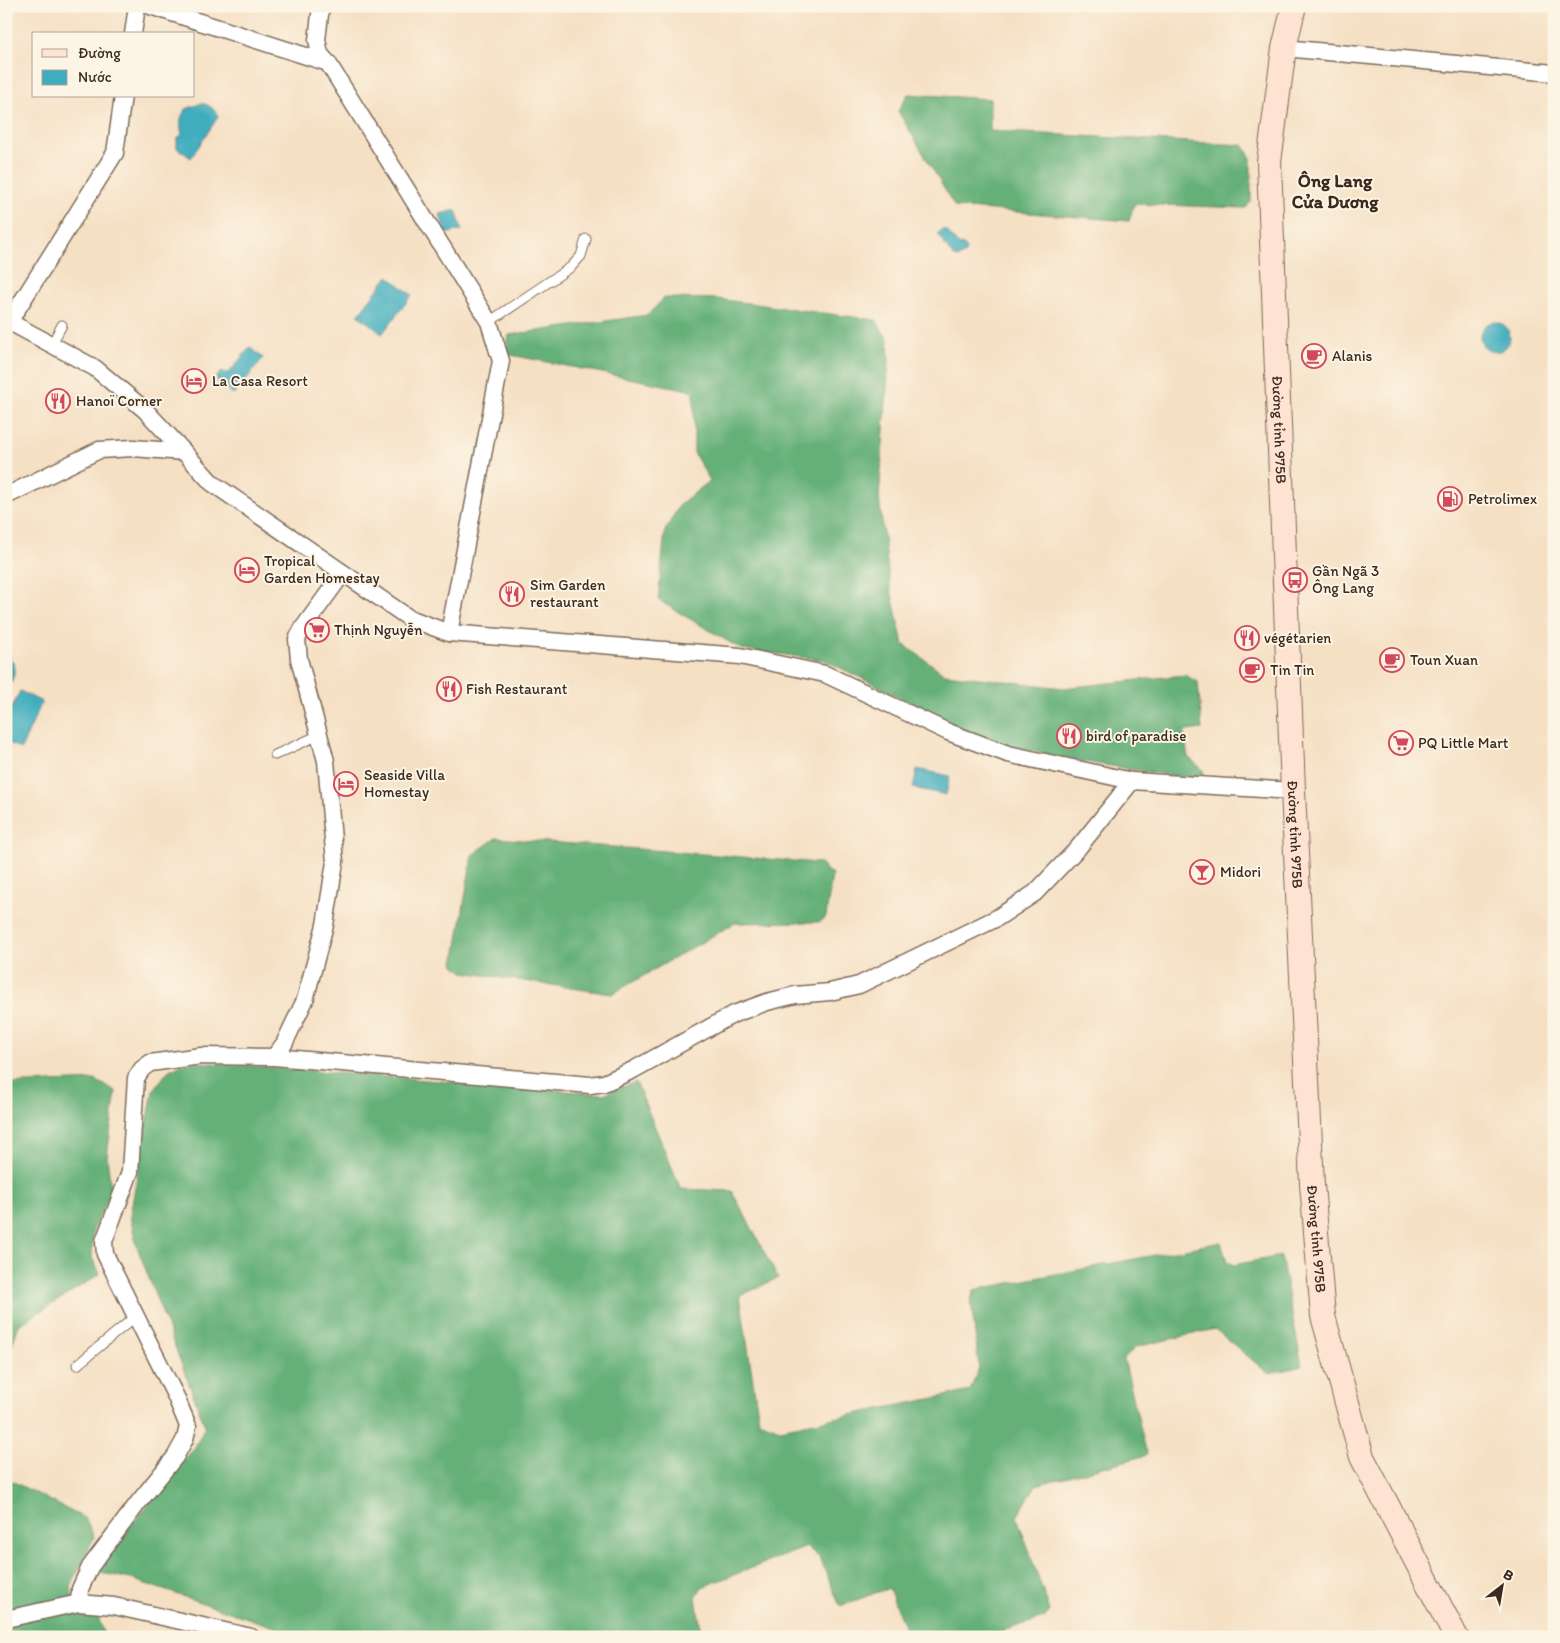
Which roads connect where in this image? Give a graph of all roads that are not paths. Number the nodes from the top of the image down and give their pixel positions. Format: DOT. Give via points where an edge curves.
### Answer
graph roads {
  1 [pos="137,6"];
  2 [pos="150,6"];
  3 [pos="321,6"];
  4 [pos="1294,6"];
  5 [pos="133,32"];
  6 [pos="1284,48"];
  7 [pos="328,63"];
  8 [pos="1554,73"];
  9 [pos="124,98"];
  10 [pos="586,239"];
  11 [pos="8,321"];
  12 [pos="489,322"];
  13 [pos="62,325"];
  14 [pos="52,344"];
  15 [pos="184,452"];
  16 [pos="6,496"];
  17 [pos="343,573"];
  18 [pos="449,633"];
  19 [pos="319,735"];
  20 [pos="275,755"];
  21 [pos="1132,781"];
  22 [pos="1293,791"];
  23 [pos="274,1057"];
  24 [pos="136,1316"];
  25 [pos="77,1365"];
  26 [pos="79,1603"];
  27 [pos="6,1619"];
  28 [pos="251,1637"];
  29 [pos="1456,1637"];
  1 -- 5 [label="street"];
  2 -- 7 [label="street"];
  3 -- 7 [label="street" via="317,40 320,54"];
  4 -- 6 [label="main road, Đường tỉnh 975B"];
  6 -- 8 [label="street"];
  6 -- 22 [label="main road, Đường tỉnh 975B" via="1269,162"];
  7 -- 12 [label="street"];
  9 -- 11 [label="street" via="115,153"];
  10 -- 12 [label="lane" via="581,256 572,267"];
  11 -- 14 [label="street"];
  12 -- 18 [label="street" via="501,361"];
  13 -- 14 [label="lane"];
  14 -- 15 [label="street" via="95,368 146,411"];
  15 -- 16 [label="street" via="133,448 99,450"];
  15 -- 17 [label="street" via="212,483"];
  17 -- 18 [label="street" via="410,618"];
  17 -- 19 [label="street" via="297,639 299,659"];
  18 -- 21 [label="street" via="740,656 825,674 948,732 1008,754"];
  19 -- 20 [label="lane"];
  19 -- 23 [label="street" via="326,761 335,862 325,926 306,1000"];
  21 -- 22 [label="street"];
  21 -- 23 [label="street" via="1078,848 1035,893 997,918 859,986 786,997 734,1014 604,1083 590,1085"];
  22 -- 29 [label="main road, Đường tỉnh 975B" via="1312,1184 1323,1316 1362,1457"];
  23 -- 24 [label="street" via="201,1056 150,1063 136,1078 130,1172 104,1241 105,1254"];
  24 -- 25 [label="lane"];
  24 -- 26 [label="street" via="188,1426 175,1457 90,1567 80,1589"];
  26 -- 27 [label="street"];
  26 -- 28 [label="street" via="114,1606"];
}
